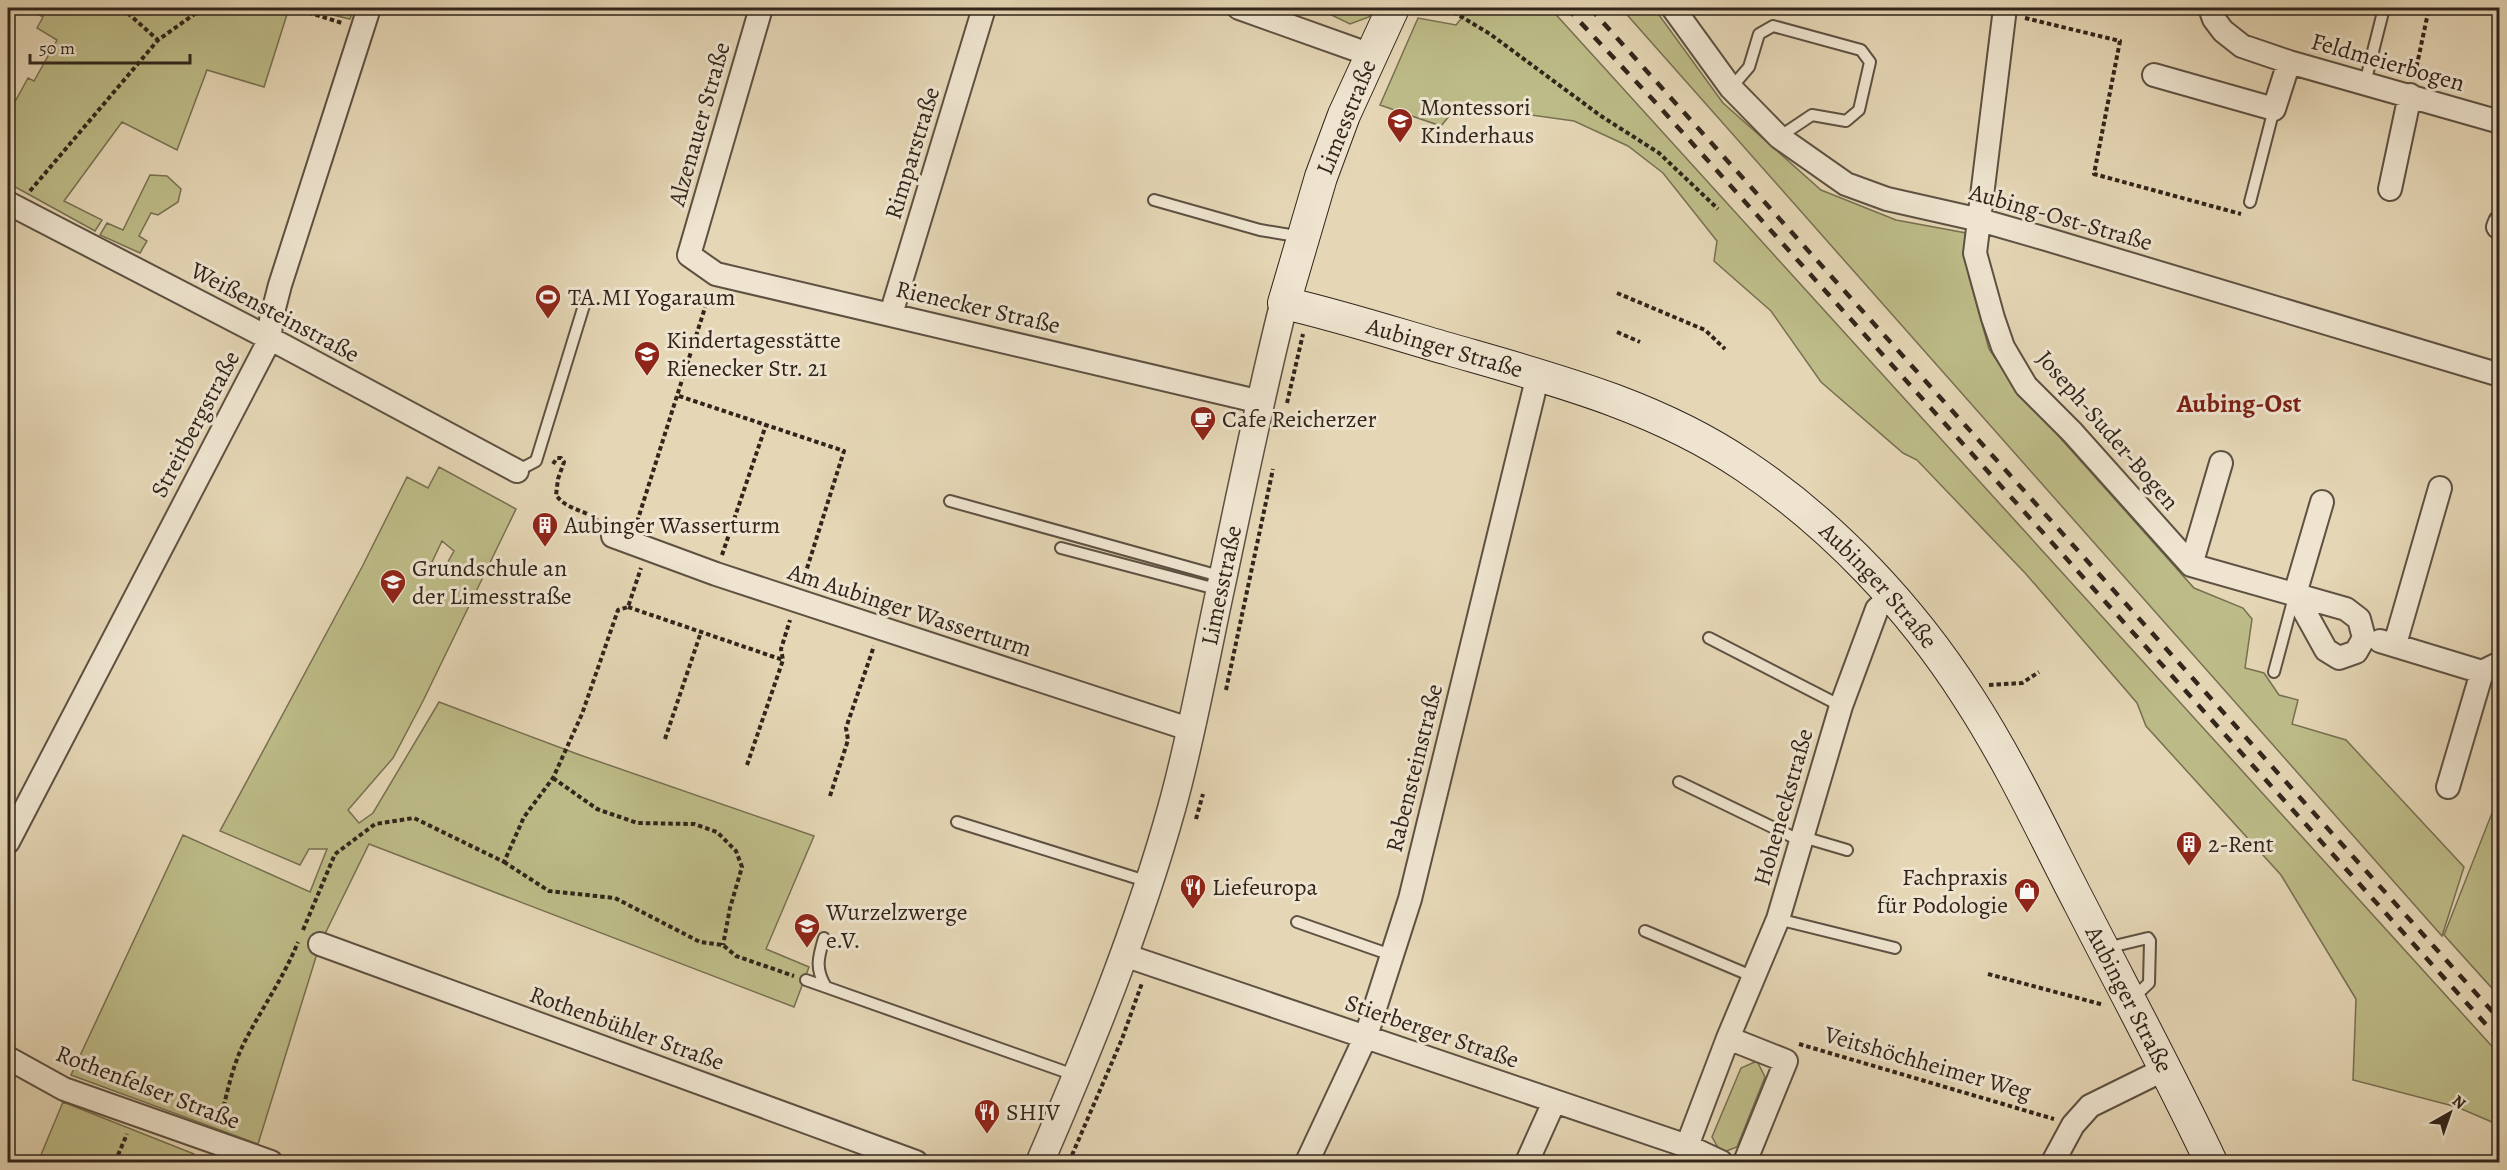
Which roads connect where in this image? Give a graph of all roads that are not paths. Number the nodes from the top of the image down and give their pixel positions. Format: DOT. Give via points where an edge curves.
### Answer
graph roads {
  1 [pos="369,8"];
  2 [pos="761,8"];
  3 [pos="984,8"];
  4 [pos="1239,8"];
  5 [pos="1393,8"];
  6 [pos="1673,8"];
  7 [pos="2210,8"];
  8 [pos="2384,8"];
  9 [pos="2004,10"];
  10 [pos="1371,55"];
  11 [pos="2289,62"];
  12 [pos="2154,75"];
  13 [pos="2365,83"];
  14 [pos="1731,88"];
  15 [pos="2410,95"];
  16 [pos="2274,109"];
  17 [pos="2499,122"];
  18 [pos="1779,137"];
  19 [pos="2390,189"];
  20 [pos="1154,200"];
  21 [pos="2250,202"];
  22 [pos="14,207"];
  23 [pos="1980,220"];
  24 [pos="1302,237"];
  25 [pos="689,255"];
  26 [pos="585,302"];
  27 [pos="1284,303"];
  28 [pos="891,314"];
  29 [pos="270,339"];
  30 [pos="1538,375"];
  31 [pos="2499,375"];
  32 [pos="1260,402"];
  33 [pos="2221,463"];
  34 [pos="517,471"];
  35 [pos="2440,489"];
  36 [pos="950,501"];
  37 [pos="2322,502"];
  38 [pos="630,542"];
  39 [pos="1061,548"];
  40 [pos="2191,565"];
  41 [pos="1222,583"];
  42 [pos="2295,594"];
  43 [pos="1892,595"];
  44 [pos="1709,638"];
  45 [pos="2364,638"];
  46 [pos="2395,644"];
  47 [pos="2491,668"];
  48 [pos="2274,672"];
  49 [pos="1841,706"];
  50 [pos="1192,730"];
  51 [pos="1679,782"];
  52 [pos="2448,787"];
  53 [pos="957,822"];
  54 [pos="1802,839"];
  55 [pos="8,842"];
  56 [pos="1847,850"];
  57 [pos="1149,882"];
  58 [pos="1778,919"];
  59 [pos="1297,922"];
  60 [pos="1645,931"];
  61 [pos="824,939"];
  62 [pos="320,944"];
  63 [pos="1895,948"];
  64 [pos="2103,949"];
  65 [pos="1124,955"];
  66 [pos="1391,955"];
  67 [pos="1754,977"];
  68 [pos="806,980"];
  69 [pos="826,987"];
  70 [pos="2130,1000"];
  71 [pos="1366,1036"];
  72 [pos="1728,1038"];
  73 [pos="8,1058"];
  74 [pos="2165,1069"];
  75 [pos="1077,1076"];
  76 [pos="1554,1102"];
  77 [pos="217,1146"];
  78 [pos="1687,1146"];
  79 [pos="271,1162"];
  80 [pos="916,1162"];
  81 [pos="1040,1162"];
  82 [pos="1307,1162"];
  83 [pos="1527,1162"];
  84 [pos="1721,1162"];
  85 [pos="1744,1162"];
  86 [pos="2053,1162"];
  87 [pos="2211,1162"];
  1 -- 29 [label="street, Streitbergstraße" via="280,285"];
  2 -- 25 [label="street, Alzenauer Straße"];
  3 -- 28 [label="street, Rimparstraße"];
  4 -- 10 [label="street"];
  5 -- 10 [label="main road, Limesstraße"];
  6 -- 14 [label="street, Aubing-Ost-Straße"];
  7 -- 11 [label="street, Feldmeierbogen" via="2231,39"];
  8 -- 13 [label="lane"];
  9 -- 23 [label="street, Joseph-Suder-Bogen"];
  10 -- 24 [label="main road, Limesstraße" via="1320,177"];
  11 -- 13 [label="street, Feldmeierbogen"];
  11 -- 16 [label="street"];
  12 -- 16 [label="street"];
  13 -- 15 [label="street, Feldmeierbogen"];
  14 -- 18 [label="street, Aubing-Ost-Straße"];
  14 -- 18 [label="lane" via="1749,67 1759,34 1773,26 1861,50 1870,62 1859,110 1846,122 1812,115"];
  15 -- 17 [label="street, Feldmeierbogen"];
  15 -- 19 [label="street"];
  16 -- 21 [label="lane"];
  18 -- 23 [label="street, Aubing-Ost-Straße" via="1846,184 1887,200"];
  20 -- 24 [label="lane" via="1260,230"];
  22 -- 29 [label="street, Weißensteinstraße"];
  23 -- 31 [label="street, Aubing-Ost-Straße"];
  23 -- 40 [label="street, Joseph-Suder-Bogen" via="1975,253 1993,318 2003,347 2026,386"];
  24 -- 27 [label="main road, Limesstraße"];
  25 -- 28 [label="street, Rienecker Straße" via="716,274"];
  26 -- 34 [label="lane" via="536,461"];
  27 -- 30 [label="main road, Aubinger Straße"];
  27 -- 32 [label="street, Limesstraße"];
  28 -- 32 [label="street, Rienecker Straße"];
  29 -- 34 [label="street, Weißensteinstraße"];
  29 -- 55 [label="street, Streitbergstraße"];
  30 -- 43 [label="main road, Aubinger Straße" via="1609,397 1745,465 1842,545"];
  30 -- 66 [label="street, Rabensteinstraße" via="1410,899"];
  32 -- 41 [label="street, Limesstraße"];
  33 -- 40 [label="street"];
  35 -- 46 [label="street"];
  36 -- 41 [label="lane"];
  37 -- 42 [label="street"];
  38 -- 50 [label="street, Am Aubinger Wasserturm" via="716,574"];
  39 -- 41 [label="lane"];
  40 -- 42 [label="street"];
  41 -- 50 [label="street, Limesstraße"];
  42 -- 45 [label="street" via="2346,609 2359,619"];
  42 -- 45 [label="street" via="2326,650 2339,658 2356,652"];
  42 -- 48 [label="lane"];
  43 -- 49 [label="street, Hoheneckstraße" via="1877,609"];
  43 -- 64 [label="main road, Aubinger Straße" via="1969,697"];
  44 -- 49 [label="lane"];
  45 -- 46 [label="street"];
  46 -- 47 [label="street"];
  47 -- 52 [label="street"];
  49 -- 54 [label="street, Hoheneckstraße"];
  50 -- 57 [label="street, Limesstraße"];
  51 -- 54 [label="lane"];
  53 -- 57 [label="lane"];
  54 -- 56 [label="lane"];
  54 -- 58 [label="street, Hoheneckstraße"];
  57 -- 65 [label="street, Limesstraße"];
  58 -- 63 [label="lane"];
  58 -- 67 [label="street, Hoheneckstraße"];
  59 -- 66 [label="lane"];
  60 -- 67 [label="lane"];
  61 -- 69 [label="lane" via="817,961 818,975"];
  62 -- 80 [label="street, Rothenbühler Straße"];
  64 -- 70 [label="main road, Aubinger Straße"];
  64 -- 70 [label="lane" via="2148,938 2150,941 2149,984"];
  65 -- 71 [label="street, Stierberger Straße"];
  65 -- 75 [label="street, Limesstraße"];
  66 -- 71 [label="street, Rabensteinstraße"];
  67 -- 72 [label="street, Hoheneckstraße"];
  68 -- 69 [label="lane"];
  69 -- 75 [label="lane"];
  70 -- 74 [label="main road, Aubinger Straße"];
  71 -- 76 [label="street, Stierberger Straße"];
  71 -- 82 [label="street, Rabensteinstraße"];
  72 -- 78 [label="street, Hoheneckstraße"];
  72 -- 85 [label="street" via="1786,1061"];
  73 -- 77 [label="street, Rothenfelser Straße" via="64,1089"];
  74 -- 86 [label="street" via="2090,1106 2073,1125"];
  74 -- 87 [label="main road, Aubinger Straße"];
  75 -- 81 [label="street, Limesstraße"];
  76 -- 78 [label="street, Stierberger Straße"];
  76 -- 83 [label="street"];
  77 -- 79 [label="street, Rothenfelser Straße"];
  78 -- 84 [label="street, Stierberger Straße"];
}
